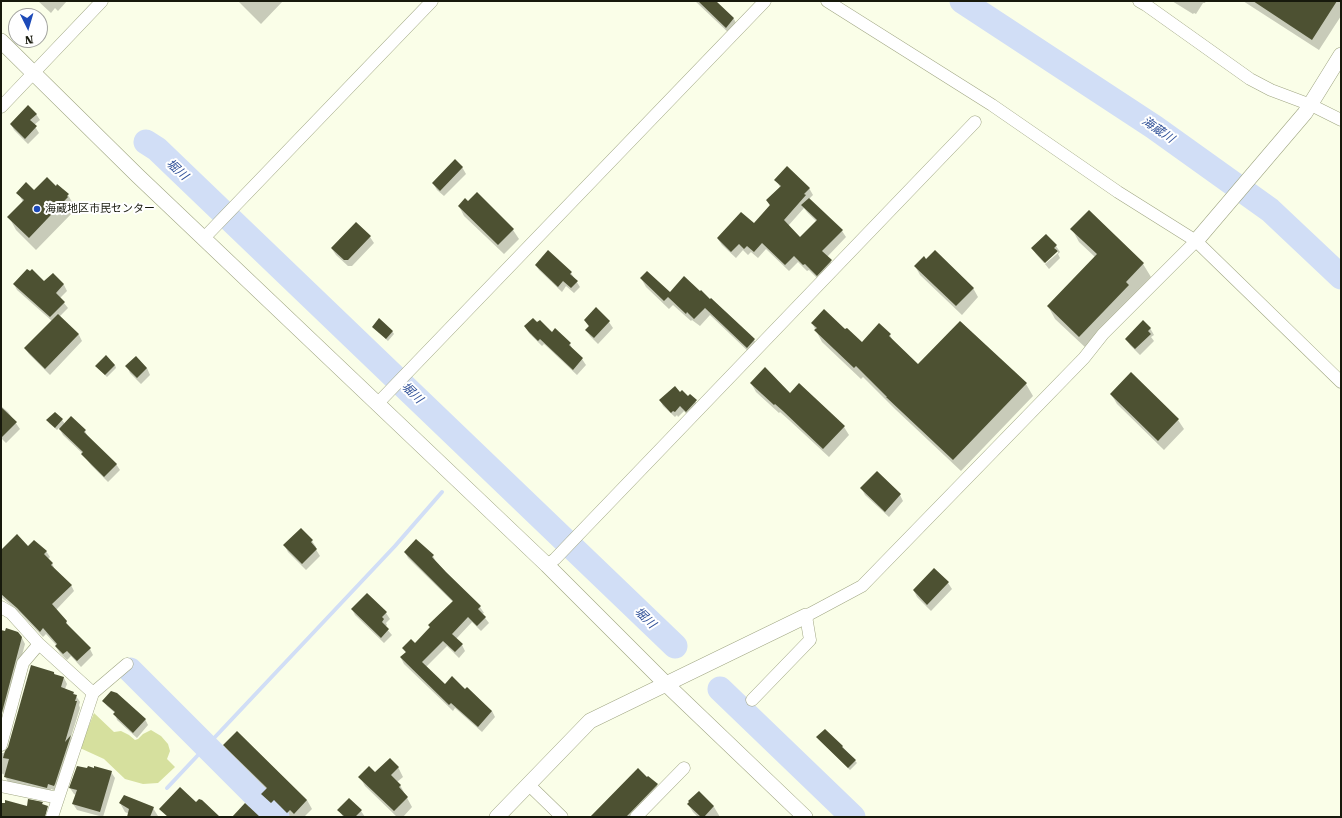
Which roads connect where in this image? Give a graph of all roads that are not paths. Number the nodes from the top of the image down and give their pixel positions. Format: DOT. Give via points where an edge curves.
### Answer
graph roads {
  1 [pos="102,1"];
  2 [pos="432,1"];
  3 [pos="765,1"];
  4 [pos="827,1"];
  5 [pos="1145,2"];
  6 [pos="1,41"];
  7 [pos="1341,55"];
  8 [pos="33,73"];
  9 [pos="6,96"];
  10 [pos="1,107"];
  11 [pos="1308,109"];
  12 [pos="1341,120"];
  13 [pos="975,122"];
  14 [pos="203,239"];
  15 [pos="1196,241"];
  16 [pos="1341,382"];
  17 [pos="382,399"];
  18 [pos="551,562"];
  19 [pos="1,607"];
  20 [pos="806,616"];
  21 [pos="39,644"];
  22 [pos="127,664"];
  23 [pos="666,684"];
  24 [pos="93,693"];
  25 [pos="752,700"];
  26 [pos="4,725"];
  27 [pos="1,745"];
  28 [pos="684,768"];
  29 [pos="528,784"];
  30 [pos="1,786"];
  31 [pos="58,798"];
  32 [pos="52,817"];
  33 [pos="497,817"];
  34 [pos="562,817"];
  35 [pos="636,817"];
  36 [pos="805,817"];
  1 -- 8 [label="street"];
  2 -- 14 [label="street"];
  3 -- 17 [label="street"];
  4 -- 15 [label="street" via="992,105 1118,192"];
  5 -- 11 [label="street" via="1250,79"];
  6 -- 8 [label="street"];
  7 -- 11 [label="street"];
  8 -- 9 [label="street"];
  8 -- 14 [label="street"];
  9 -- 10 [label="street"];
  11 -- 12 [label="street"];
  11 -- 15 [label="street"];
  13 -- 18 [label="street"];
  14 -- 17 [label="street"];
  15 -- 16 [label="street"];
  15 -- 20 [label="street" via="1103,334 1084,358 862,586"];
  17 -- 18 [label="street"];
  18 -- 23 [label="street"];
  19 -- 21 [label="street"];
  20 -- 23 [label="street"];
  20 -- 25 [label="street" via="810,640"];
  21 -- 24 [label="street"];
  21 -- 26 [label="street" via="23,663"];
  22 -- 24 [label="street"];
  23 -- 29 [label="street" via="590,721"];
  23 -- 36 [label="street"];
  24 -- 31 [label="street"];
  26 -- 27 [label="street"];
  28 -- 35 [label="street"];
  29 -- 33 [label="street"];
  29 -- 34 [label="street"];
  30 -- 31 [label="street"];
  31 -- 32 [label="street"];
}
